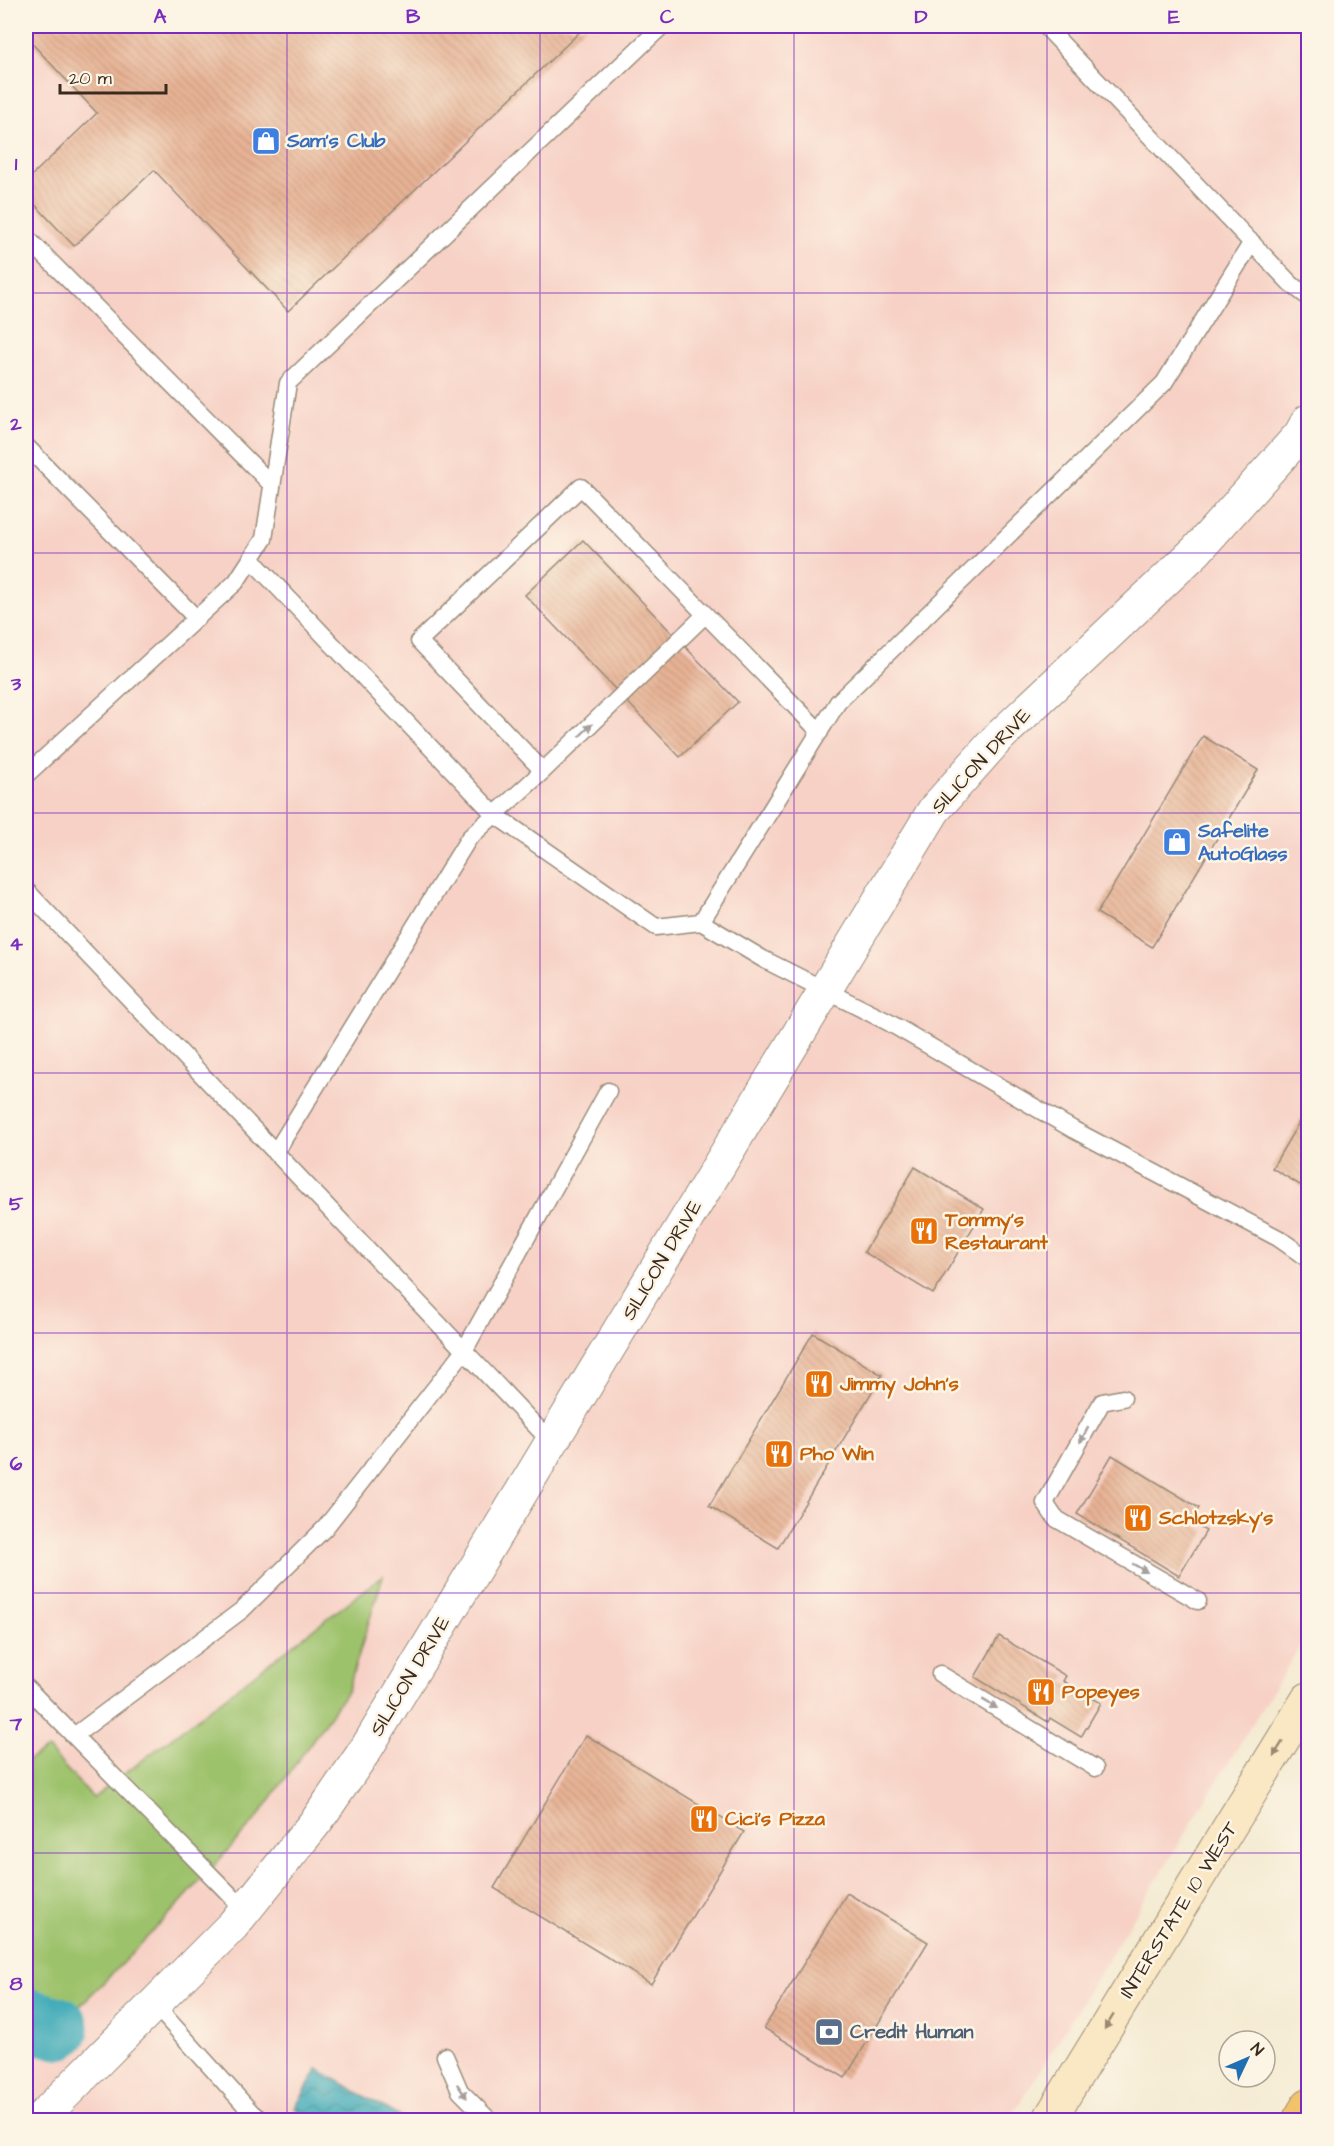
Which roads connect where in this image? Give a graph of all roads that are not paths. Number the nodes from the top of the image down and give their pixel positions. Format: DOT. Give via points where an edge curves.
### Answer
graph roads {
  1 [pos="662,26"];
  2 [pos="1045,26"];
  3 [pos="26,237"];
  4 [pos="1252,242"];
  5 [pos="1308,297"];
  6 [pos="1308,421"];
  7 [pos="26,446"];
  8 [pos="272,485"];
  9 [pos="251,559"];
  10 [pos="705,615"];
  11 [pos="196,618"];
  12 [pos="820,732"];
  13 [pos="543,771"];
  14 [pos="26,775"];
  15 [pos="495,815"];
  16 [pos="26,890"];
  17 [pos="701,922"];
  18 [pos="824,990"];
  19 [pos="608,1091"];
  20 [pos="275,1153"];
  21 [pos="1308,1259"];
  22 [pos="464,1351"];
  23 [pos="1123,1398"];
  24 [pos="552,1443"];
  25 [pos="1198,1601"];
  26 [pos="940,1674"];
  27 [pos="26,1687"];
  28 [pos="1308,1699"];
  29 [pos="74,1736"];
  30 [pos="1095,1768"];
  31 [pos="245,1910"];
  32 [pos="154,2004"];
  33 [pos="445,2056"];
  34 [pos="1308,2105"];
  35 [pos="39,2121"];
  36 [pos="261,2121"];
  37 [pos="489,2121"];
  38 [pos="1049,2121"];
  39 [pos="1299,2121"];
  1 -- 8 [label="lane" via="288,383"];
  2 -- 4 [label="lane"];
  3 -- 8 [label="lane"];
  4 -- 5 [label="lane"];
  4 -- 12 [label="lane" via="1164,383 838,702"];
  6 -- 18 [label="street, SILICON DRIVE" via="1293,444 1196,551 998,739 934,810"];
  7 -- 11 [label="lane"];
  8 -- 9 [label="lane" via="264,539"];
  9 -- 11 [label="lane" via="236,582"];
  9 -- 15 [label="lane"];
  10 -- 12 [label="lane"];
  13 -- 10 [label="lane, one-way"];
  10 -- 13 [label="lane" via="580,487 419,641"];
  11 -- 14 [label="lane"];
  12 -- 17 [label="lane"];
  13 -- 15 [label="lane"];
  15 -- 17 [label="lane" via="656,927"];
  15 -- 20 [label="lane" via="469,838"];
  16 -- 20 [label="lane"];
  17 -- 18 [label="lane"];
  18 -- 21 [label="lane" via="888,1022 1074,1130 1278,1238"];
  18 -- 24 [label="street, SILICON DRIVE"];
  19 -- 22 [label="lane"];
  20 -- 22 [label="lane"];
  22 -- 24 [label="lane"];
  22 -- 29 [label="lane" via="325,1528 242,1610"];
  23 -- 25 [label="lane, one-way" via="1102,1402 1045,1503 1055,1518"];
  24 -- 31 [label="street, SILICON DRIVE" via="366,1749 318,1820"];
  26 -- 30 [label="lane, one-way"];
  27 -- 29 [label="lane"];
  28 -- 38 [label="main road, INTERSTATE 10 WEST, one-way"];
  29 -- 31 [label="lane"];
  31 -- 32 [label="street, SILICON DRIVE"];
  32 -- 35 [label="street, SILICON DRIVE"];
  32 -- 36 [label="lane"];
  33 -- 37 [label="lane, one-way" via="460,2091"];
  34 -- 39 [label="highway"];
}
